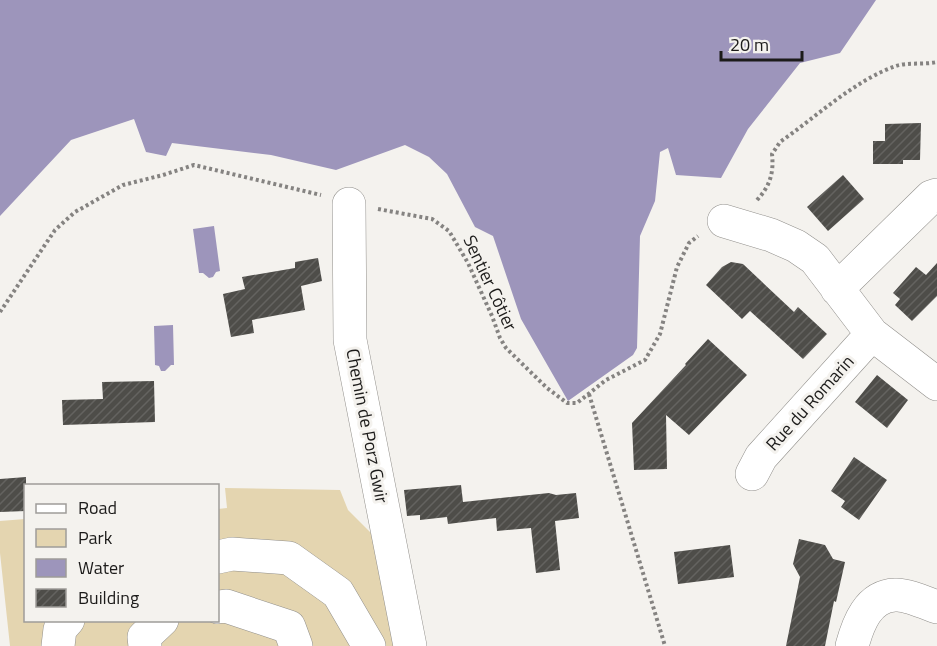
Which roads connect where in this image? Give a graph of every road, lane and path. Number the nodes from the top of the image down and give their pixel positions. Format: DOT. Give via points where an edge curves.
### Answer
graph roads {
  1 [pos="937,62"];
  2 [pos="937,195"];
  3 [pos="349,204"];
  4 [pos="724,221"];
  5 [pos="837,289"];
  6 [pos="0,312"];
  7 [pos="872,334"];
  8 [pos="937,384"];
  9 [pos="589,394"];
  10 [pos="752,474"];
  11 [pos="219,557"];
  12 [pos="219,607"];
  13 [pos="937,607"];
  14 [pos="67,622"];
  15 [pos="161,622"];
  16 [pos="58,646"];
  17 [pos="145,646"];
  18 [pos="296,646"];
  19 [pos="369,646"];
  20 [pos="410,646"];
  21 [pos="665,646"];
  22 [pos="852,646"];
  1 -- 4 [label="path, Sentier Côtier" via="897,65 860,84 780,142 772,154 774,172 762,194 743,215"];
  2 -- 5 [label="street"];
  3 -- 6 [label="path, Sentier Côtier" via="194,165 123,185 75,212 55,230"];
  3 -- 9 [label="path, Sentier Côtier" via="432,219 449,231 507,348 567,403 577,403"];
  3 -- 20 [label="street, Chemin de Porz Gwir" via="350,340"];
  4 -- 5 [label="street" via="796,246 815,260"];
  4 -- 9 [label="path, Sentier Côtier" via="689,243 677,267 660,334 645,360 606,380"];
  5 -- 7 [label="street"];
  7 -- 8 [label="street"];
  7 -- 10 [label="street, Rue du Romarin" via="761,457"];
  9 -- 21 [label="path"];
  11 -- 19 [label="street" via="232,554 289,558 338,593"];
  12 -- 18 [label="street" via="289,627"];
  13 -- 22 [label="street" via="896,595 877,599 865,612"];
  14 -- 16 [label="street" via="60,629"];
  15 -- 17 [label="street" via="144,637"];
}
